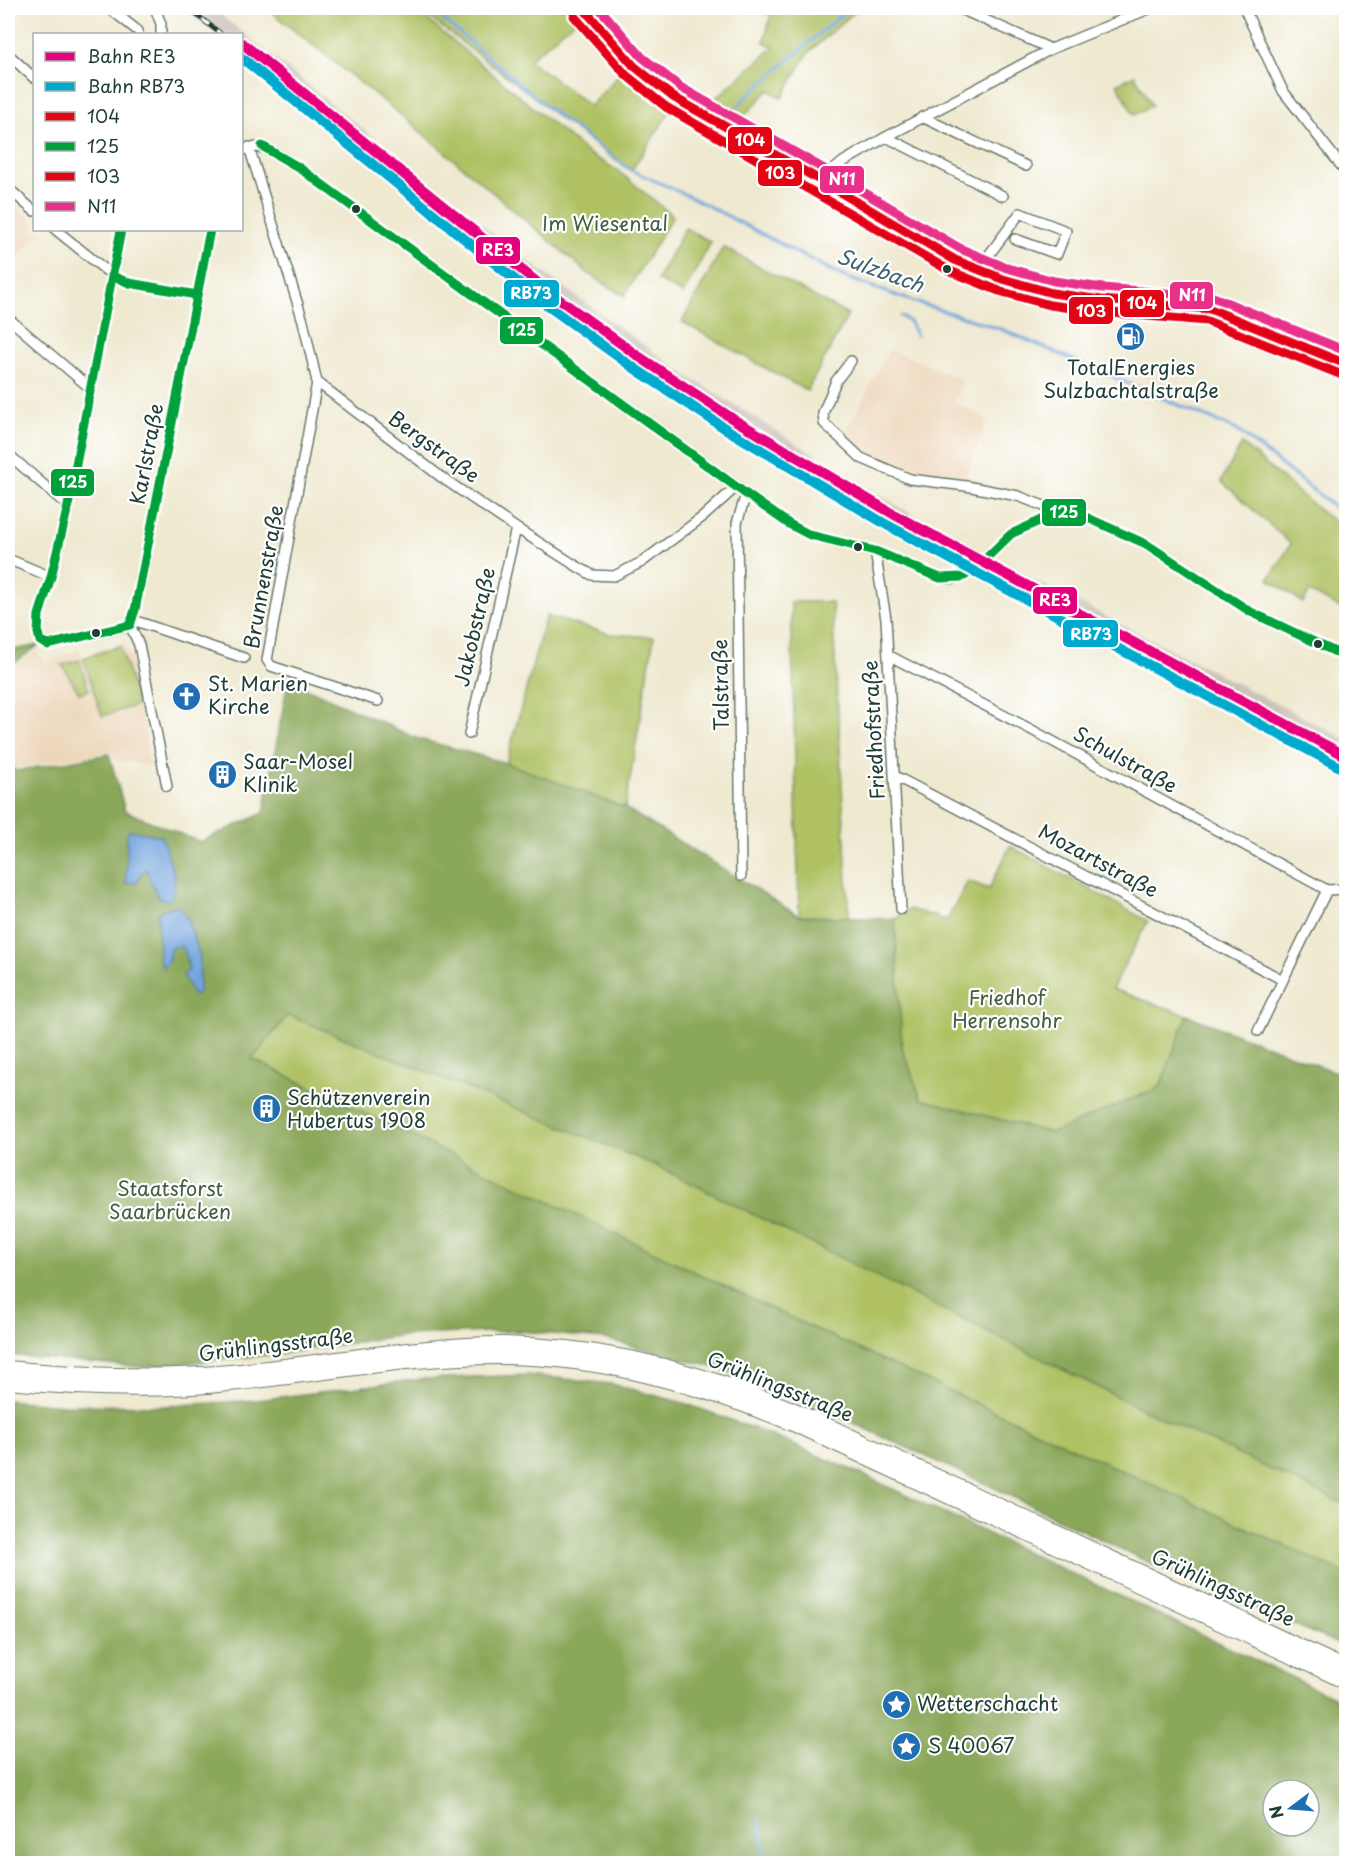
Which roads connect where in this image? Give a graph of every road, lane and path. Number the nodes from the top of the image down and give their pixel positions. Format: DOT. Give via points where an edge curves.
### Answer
graph roads {
  1 [pos="110,8"];
  2 [pos="155,8"];
  3 [pos="584,8"];
  4 [pos="958,8"];
  5 [pos="1151,8"];
  6 [pos="1244,8"];
  7 [pos="138,31"];
  8 [pos="161,33"];
  9 [pos="1051,49"];
  10 [pos="8,54"];
  11 [pos="33,77"];
  12 [pos="922,117"];
  13 [pos="886,137"];
  14 [pos="245,149"];
  15 [pos="1026,166"];
  16 [pos="1347,172"];
  17 [pos="824,183"];
  18 [pos="8,188"];
  19 [pos="1003,196"];
  20 [pos="33,210"];
  21 [pos="57,231"];
  22 [pos="121,231"];
  23 [pos="210,231"];
  24 [pos="1016,239"];
  25 [pos="977,271"];
  26 [pos="113,276"];
  27 [pos="197,295"];
  28 [pos="8,318"];
  29 [pos="851,361"];
  30 [pos="1347,364"];
  31 [pos="317,382"];
  32 [pos="90,388"];
  33 [pos="8,454"];
  34 [pos="736,487"];
  35 [pos="746,494"];
  36 [pos="68,506"];
  37 [pos="1059,512"];
  38 [pos="516,528"];
  39 [pos="875,551"];
  40 [pos="8,559"];
  41 [pos="51,576"];
  42 [pos="131,622"];
  43 [pos="888,655"];
  44 [pos="1347,657"];
  45 [pos="244,658"];
  46 [pos="378,701"];
  47 [pos="469,734"];
  48 [pos="895,776"];
  49 [pos="167,786"];
  50 [pos="741,876"];
  51 [pos="1347,889"];
  52 [pos="1327,890"];
  53 [pos="901,909"];
  54 [pos="1283,980"];
  55 [pos="1257,1031"];
  56 [pos="8,1368"];
  57 [pos="8,1382"];
  58 [pos="1347,1668"];
  59 [pos="1347,1682"];
  1 -- 7 [label="street"];
  2 -- 8 [label="street"];
  3 -- 17 [label="main road" via="634,66 673,97"];
  4 -- 9 [label="street"];
  5 -- 9 [label="street"];
  6 -- 16 [label="street" via="1283,91"];
  9 -- 12 [label="street"];
  10 -- 11 [label="street"];
  12 -- 13 [label="street"];
  12 -- 15 [label="street"];
  13 -- 17 [label="street" via="843,162"];
  13 -- 19 [label="street"];
  14 -- 31 [label="street" via="303,321"];
  14 -- 34 [label="street" via="262,146 298,167"];
  17 -- 25 [label="main road"];
  18 -- 20 [label="street"];
  21 -- 26 [label="street"];
  22 -- 26 [label="street"];
  23 -- 27 [label="street, Karlstraße"];
  24 -- 25 [label="street" via="1057,254 1066,231 1020,213"];
  25 -- 30 [label="main road" via="1010,283 1070,296 1210,309"];
  26 -- 27 [label="street" via="129,283"];
  26 -- 32 [label="street"];
  27 -- 42 [label="street, Karlstraße"];
  28 -- 32 [label="street"];
  29 -- 37 [label="street" via="836,381 823,413 824,423 861,458 910,480 1018,496"];
  31 -- 38 [label="street, Bergstraße" via="441,477"];
  31 -- 46 [label="street, Brunnenstraße" via="267,660 271,666"];
  32 -- 36 [label="street"];
  33 -- 36 [label="street"];
  34 -- 35 [label="street"];
  34 -- 38 [label="street, Bergstraße" via="642,562 614,576 592,575"];
  35 -- 39 [label="street" via="810,535"];
  35 -- 50 [label="street, Talstraße" via="737,523"];
  36 -- 41 [label="street"];
  37 -- 39 [label="street, bridge" via="1011,534 962,577 940,578"];
  37 -- 44 [label="street" via="1091,518 1131,536 1251,612"];
  38 -- 47 [label="street, Jakobstraße"];
  39 -- 43 [label="street, Friedhofstraße"];
  40 -- 41 [label="street"];
  41 -- 42 [label="street" via="39,615 40,641 48,645 123,628"];
  42 -- 45 [label="street"];
  42 -- 49 [label="street"];
  43 -- 48 [label="street, Friedhofstraße"];
  43 -- 52 [label="street, Schulstraße"];
  48 -- 53 [label="street, Friedhofstraße"];
  48 -- 54 [label="street, Mozartstraße"];
  51 -- 52 [label="street"];
  52 -- 54 [label="street"];
  54 -- 55 [label="street"];
  56 -- 58 [label="highway, Grühlingsstraße" via="105,1376 164,1376 230,1372 451,1345 504,1344 552,1346 651,1362 700,1375 798,1411"];
  57 -- 59 [label="highway" via="163,1389 451,1358 505,1357 553,1360 648,1375 746,1404 793,1424"];
}
